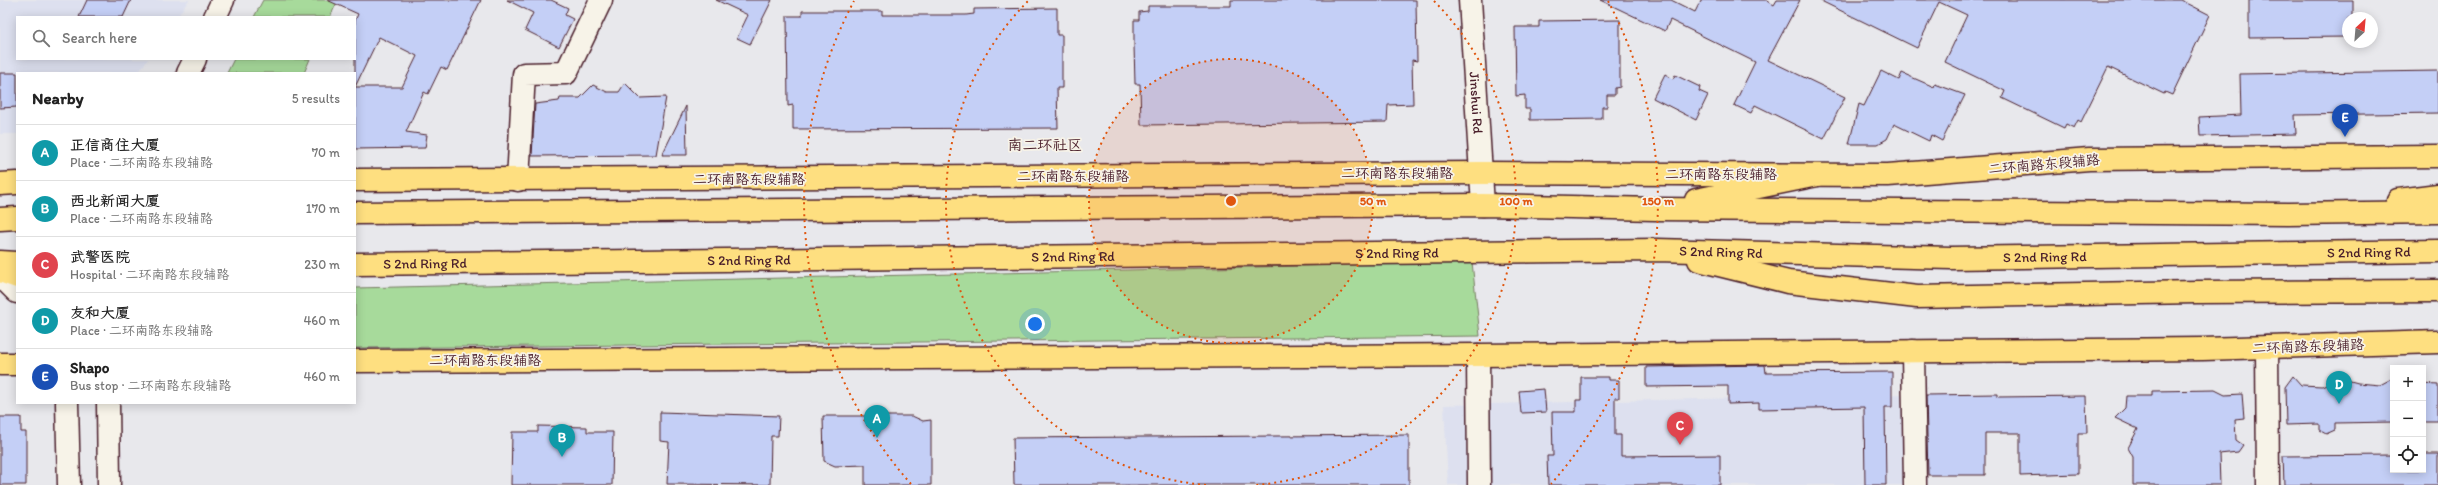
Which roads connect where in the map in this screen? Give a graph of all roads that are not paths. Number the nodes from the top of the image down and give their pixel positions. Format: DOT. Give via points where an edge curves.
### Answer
graph roads {
  1 [pos="223,0"];
  2 [pos="601,0"];
  3 [pos="1470,0"];
  4 [pos="215,16"];
  5 [pos="194,60"];
  6 [pos="188,72"];
  7 [pos="2438,156"];
  8 [pos="1482,173"];
  9 [pos="1817,175"];
  10 [pos="356,180"];
  11 [pos="518,180"];
  12 [pos="16,183"];
  13 [pos="0,184"];
  14 [pos="2438,195"];
  15 [pos="1483,205"];
  16 [pos="1655,209"];
  17 [pos="2438,212"];
  18 [pos="356,213"];
  19 [pos="2288,214"];
  20 [pos="16,218"];
  21 [pos="0,219"];
  22 [pos="1657,250"];
  23 [pos="2438,251"];
  24 [pos="2379,252"];
  25 [pos="0,262"];
  26 [pos="16,263"];
  27 [pos="356,264"];
  28 [pos="2438,267"];
  29 [pos="0,271"];
  30 [pos="0,276"];
  31 [pos="16,277"];
  32 [pos="16,291"];
  33 [pos="2438,291"];
  34 [pos="2438,342"];
  35 [pos="2267,347"];
  36 [pos="1913,351"];
  37 [pos="1478,355"];
  38 [pos="356,360"];
  39 [pos="0,364"];
  40 [pos="16,364"];
  41 [pos="67,404"];
  42 [pos="108,404"];
  43 [pos="69,485"];
  44 [pos="109,485"];
  45 [pos="1479,485"];
  46 [pos="1915,485"];
  47 [pos="2268,485"];
  1 -- 4 [label="street"];
  2 -- 11 [label="street" via="566,73 524,74"];
  3 -- 8 [label="street, Jinshui Rd"];
  5 -- 6 [label="street"];
  7 -- 9 [label="main road, 二环南路东段辅路" via="2089,159 1888,175"];
  8 -- 9 [label="main road, 二环南路东段辅路"];
  8 -- 11 [label="main road, 二环南路东段辅路"];
  8 -- 15 [label="street, Jinshui Rd"];
  9 -- 16 [label="main road"];
  10 -- 11 [label="main road, 二环南路东段辅路"];
  12 -- 13 [label="main road"];
  14 -- 19 [label="main road"];
  15 -- 16 [label="main road"];
  15 -- 18 [label="main road"];
  16 -- 19 [label="main road"];
  17 -- 19 [label="main road"];
  20 -- 21 [label="main road"];
  22 -- 24 [label="main road, S 2nd Ring Rd" via="1951,258"];
  22 -- 27 [label="main road, S 2nd Ring Rd"];
  22 -- 33 [label="main road" via="1788,282 1917,297"];
  23 -- 24 [label="main road, S 2nd Ring Rd"];
  24 -- 28 [label="main road"];
  25 -- 26 [label="main road"];
  29 -- 31 [label="main road"];
  30 -- 32 [label="street"];
  34 -- 35 [label="main road, 二环南路东段辅路"];
  35 -- 36 [label="main road, 二环南路东段辅路"];
  35 -- 47 [label="street"];
  36 -- 37 [label="main road, 二环南路东段辅路"];
  36 -- 46 [label="street"];
  37 -- 38 [label="main road, 二环南路东段辅路"];
  37 -- 45 [label="street"];
  39 -- 40 [label="main road"];
  41 -- 43 [label="street"];
  42 -- 44 [label="street"];
}
